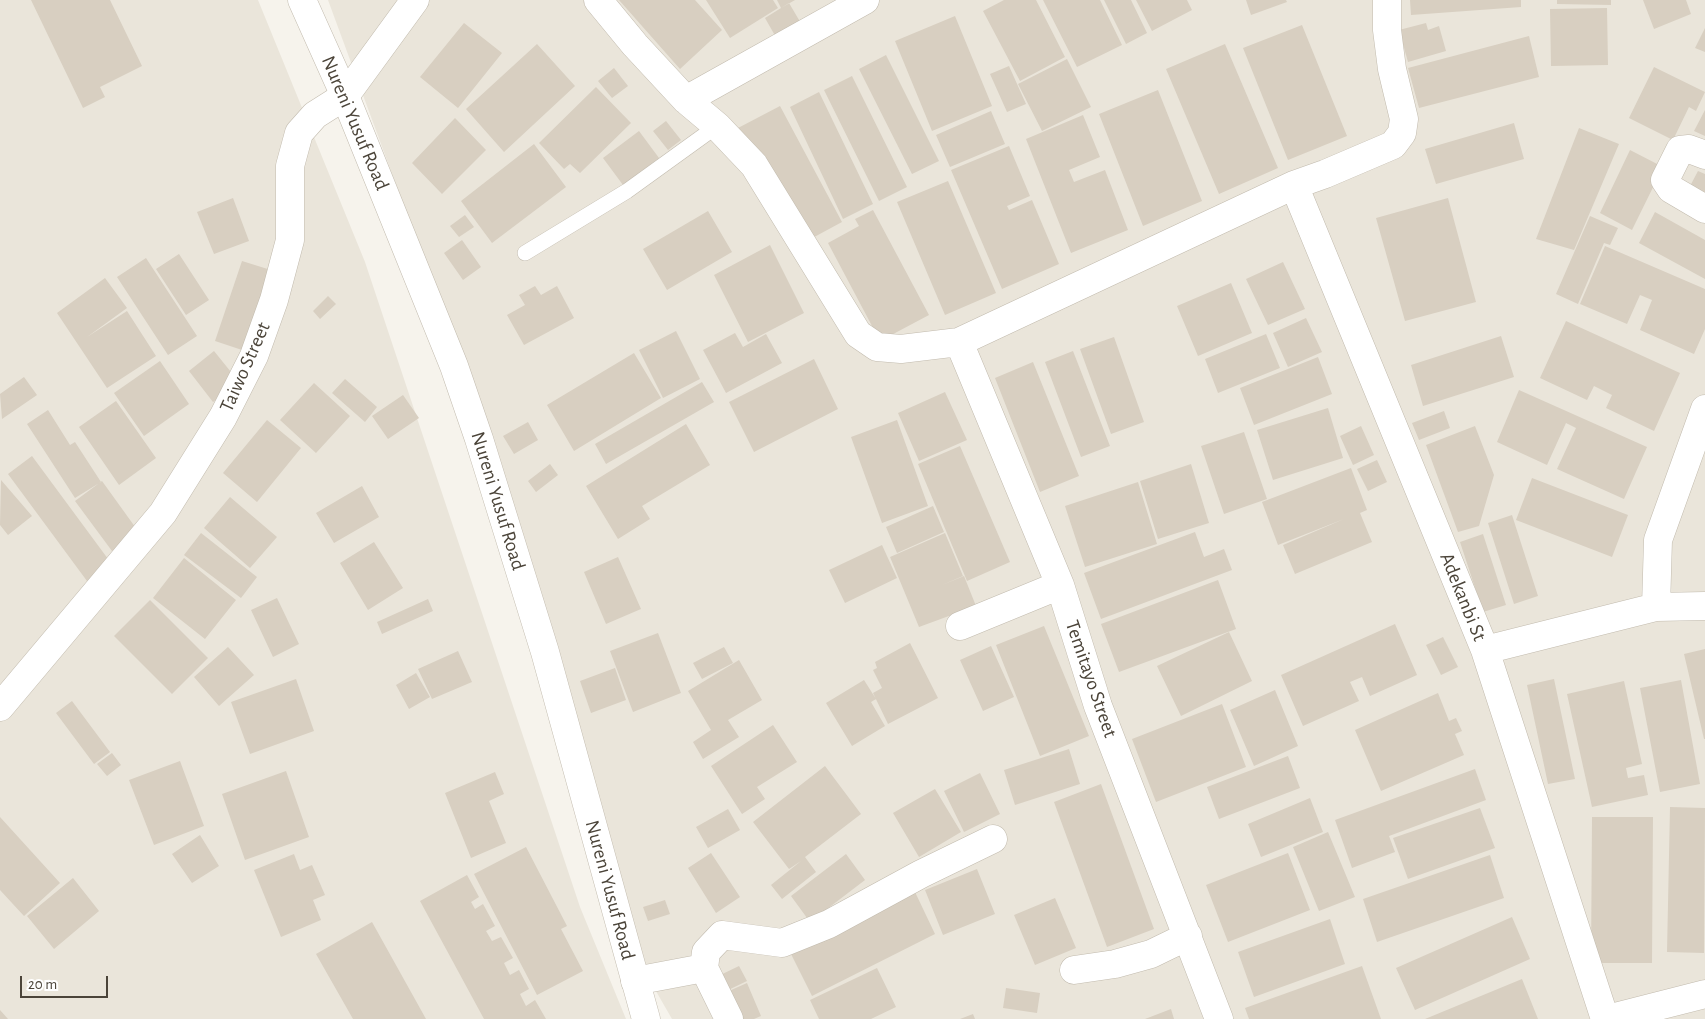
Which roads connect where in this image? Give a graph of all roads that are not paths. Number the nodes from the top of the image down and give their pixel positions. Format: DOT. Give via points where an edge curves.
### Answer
graph roads {
  1 [pos="302,0"];
  2 [pos="415,0"];
  3 [pos="598,0"];
  4 [pos="865,0"];
  5 [pos="1387,0"];
  6 [pos="345,96"];
  7 [pos="686,100"];
  8 [pos="717,126"];
  9 [pos="1705,155"];
  10 [pos="1294,185"];
  11 [pos="1705,208"];
  12 [pos="525,253"];
  13 [pos="959,342"];
  14 [pos="1705,409"];
  15 [pos="1060,585"];
  16 [pos="1705,606"];
  17 [pos="1656,608"];
  18 [pos="960,626"];
  19 [pos="1484,650"];
  20 [pos="0,707"];
  21 [pos="993,839"];
  22 [pos="1188,936"];
  23 [pos="704,968"];
  24 [pos="1074,970"];
  25 [pos="635,981"];
  26 [pos="1705,994"];
  27 [pos="646,1019"];
  28 [pos="729,1019"];
  29 [pos="1219,1019"];
  30 [pos="1606,1019"];
  1 -- 6 [label="street, Nureni Yusuf Road"];
  2 -- 6 [label="street, Taiwo Street"];
  3 -- 7 [label="street" via="635,46"];
  4 -- 7 [label="street"];
  5 -- 10 [label="street" via="1392,69 1404,119 1402,133 1393,145"];
  6 -- 20 [label="street, Taiwo Street" via="315,115 299,133 290,166 290,240 274,300 254,356 223,417 163,513"];
  6 -- 25 [label="street, Nureni Yusuf Road" via="454,366 479,439 545,652"];
  7 -- 8 [label="street"];
  8 -- 12 [label="lane" via="627,191"];
  8 -- 13 [label="street" via="754,165 858,334 877,347"];
  9 -- 11 [label="street" via="1689,149 1680,150 1665,180 1671,189"];
  10 -- 13 [label="street"];
  10 -- 19 [label="street, Adekanbi St"];
  13 -- 15 [label="street, Temitayo Street"];
  14 -- 17 [label="street" via="1658,540"];
  15 -- 18 [label="street"];
  15 -- 22 [label="street, Temitayo Street" via="1098,706"];
  16 -- 17 [label="street"];
  17 -- 19 [label="street"];
  19 -- 30 [label="street, Adekanbi St"];
  21 -- 23 [label="street" via="829,924 782,942 722,935 706,952"];
  22 -- 24 [label="street" via="1151,954"];
  22 -- 29 [label="street, Temitayo Street"];
  23 -- 25 [label="street"];
  23 -- 28 [label="street"];
  25 -- 27 [label="street, Nureni Yusuf Road"];
  26 -- 30 [label="street"];
}
